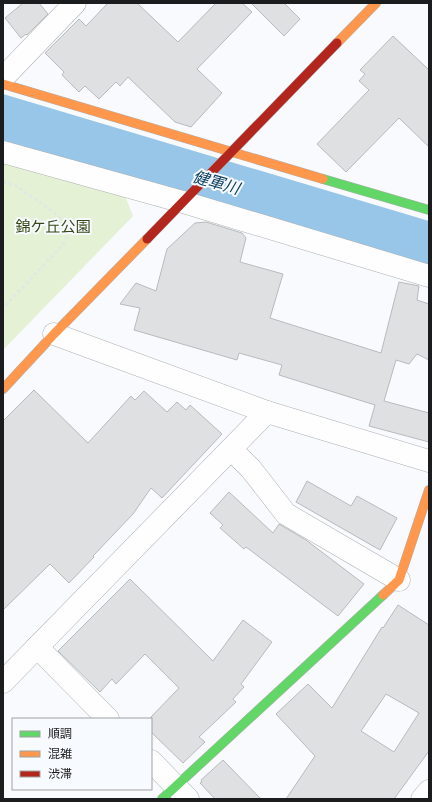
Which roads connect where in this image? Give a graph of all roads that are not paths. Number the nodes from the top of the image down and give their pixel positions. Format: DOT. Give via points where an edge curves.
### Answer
graph roads {
  1 [pos="74,3"];
  2 [pos="376,3"];
  3 [pos="3,78"];
  4 [pos="3,84"];
  5 [pos="3,152"];
  6 [pos="232,152"];
  7 [pos="183,202"];
  8 [pos="429,210"];
  9 [pos="429,276"];
  10 [pos="54,334"];
  11 [pos="3,389"];
  12 [pos="267,412"];
  13 [pos="231,449"];
  14 [pos="429,461"];
  15 [pos="429,490"];
  16 [pos="399,580"];
  17 [pos="37,648"];
  18 [pos="3,682"];
  19 [pos="107,718"];
  20 [pos="152,763"];
  21 [pos="429,791"];
  22 [pos="175,795"];
  23 [pos="422,799"];
  1 -- 3 [label="street"];
  2 -- 6 [label="street"];
  4 -- 6 [label="street"];
  5 -- 7 [label="street"];
  6 -- 7 [label="street"];
  6 -- 8 [label="street"];
  7 -- 9 [label="street"];
  7 -- 10 [label="street"];
  10 -- 11 [label="street"];
  10 -- 12 [label="street"];
  12 -- 13 [label="street"];
  12 -- 14 [label="street"];
  13 -- 16 [label="street" via="286,514"];
  13 -- 17 [label="street"];
  15 -- 16 [label="street"];
  16 -- 22 [label="street"];
  17 -- 18 [label="street"];
  17 -- 19 [label="street"];
  20 -- 22 [label="street"];
  21 -- 23 [label="street"];
}
